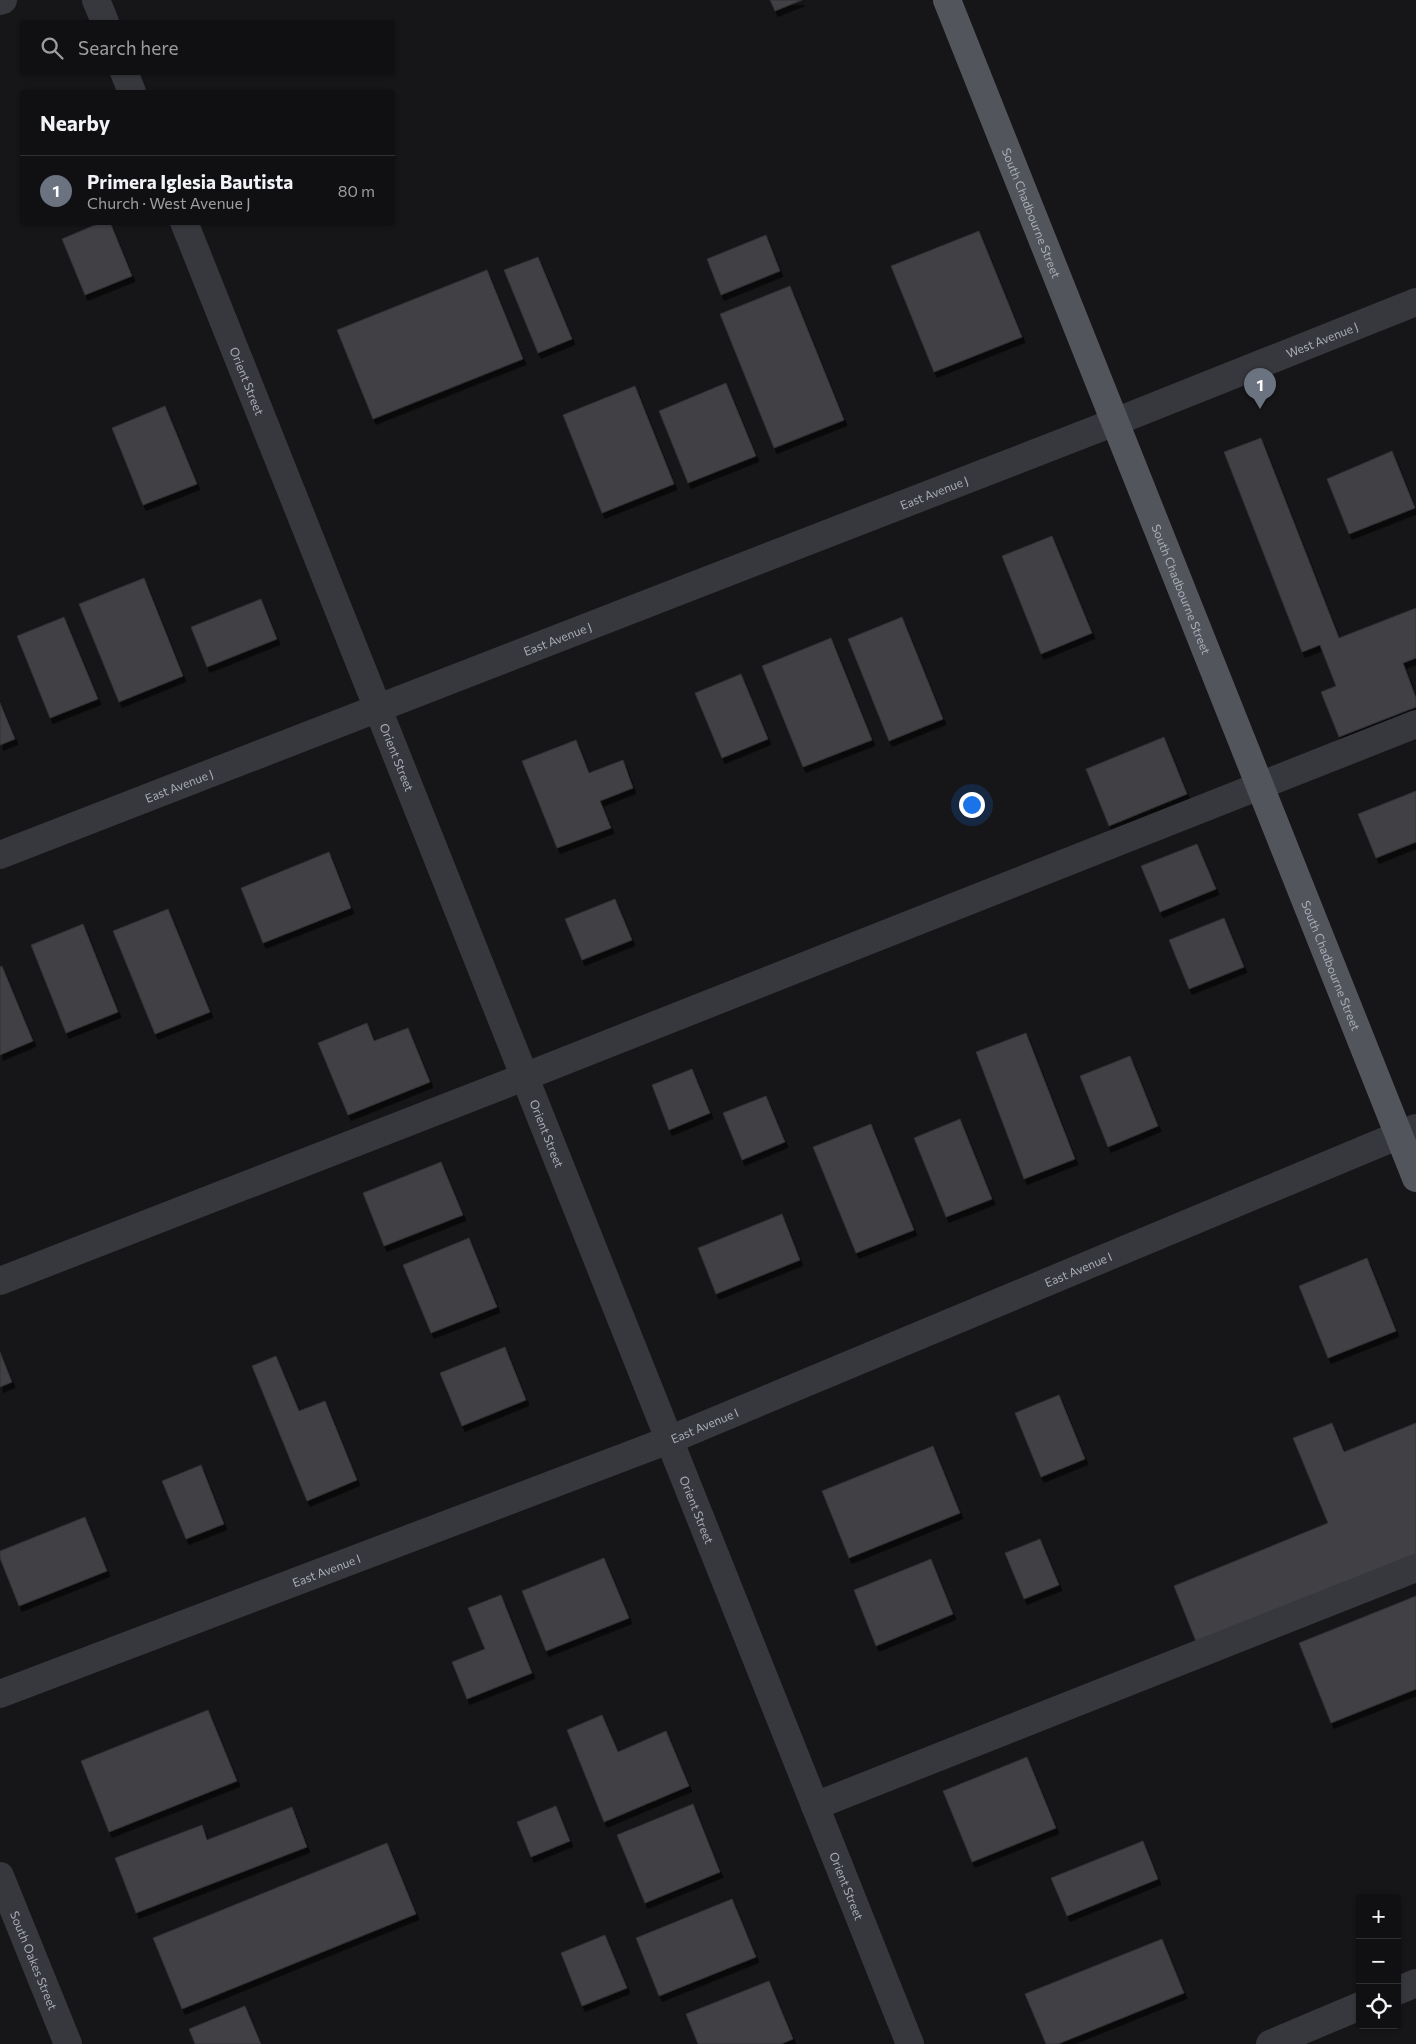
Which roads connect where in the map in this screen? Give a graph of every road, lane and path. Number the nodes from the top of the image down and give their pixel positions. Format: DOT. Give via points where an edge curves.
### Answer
graph roads {
  1 [pos="96,0"];
  2 [pos="947,0"];
  3 [pos="104,20"];
  4 [pos="125,75"];
  5 [pos="131,90"];
  6 [pos="185,225"];
  7 [pos="1416,302"];
  8 [pos="1115,422"];
  9 [pos="378,708"];
  10 [pos="1416,724"];
  11 [pos="1260,786"];
  12 [pos="0,855"];
  13 [pos="524,1076"];
  14 [pos="1407,1132"];
  15 [pos="1416,1178"];
  16 [pos="0,1281"];
  17 [pos="669,1440"];
  18 [pos="1416,1568"];
  19 [pos="0,1694"];
  20 [pos="815,1806"];
  21 [pos="0,1876"];
  22 [pos="1416,1983"];
  23 [pos="1401,1989"];
  24 [pos="1356,2008"];
  25 [pos="68,2044"];
  26 [pos="910,2044"];
  27 [pos="1270,2044"];
  1 -- 3 [label="street"];
  2 -- 8 [label="main road, South Chadbourne Street"];
  4 -- 5 [label="street"];
  6 -- 9 [label="street, Orient Street"];
  7 -- 8 [label="street, West Avenue J"];
  8 -- 9 [label="street, East Avenue J"];
  8 -- 11 [label="main road, South Chadbourne Street"];
  9 -- 12 [label="street, East Avenue J"];
  9 -- 13 [label="street, Orient Street"];
  10 -- 11 [label="street"];
  11 -- 13 [label="street"];
  11 -- 14 [label="main road, South Chadbourne Street"];
  13 -- 16 [label="street"];
  13 -- 17 [label="street, Orient Street"];
  14 -- 15 [label="main road, South Chadbourne Street"];
  14 -- 17 [label="street, East Avenue I"];
  17 -- 19 [label="street, East Avenue I"];
  17 -- 20 [label="street, Orient Street"];
  18 -- 20 [label="street"];
  20 -- 26 [label="street, Orient Street"];
  21 -- 25 [label="street, South Oakes Street"];
  22 -- 23 [label="street"];
  24 -- 27 [label="street"];
}
